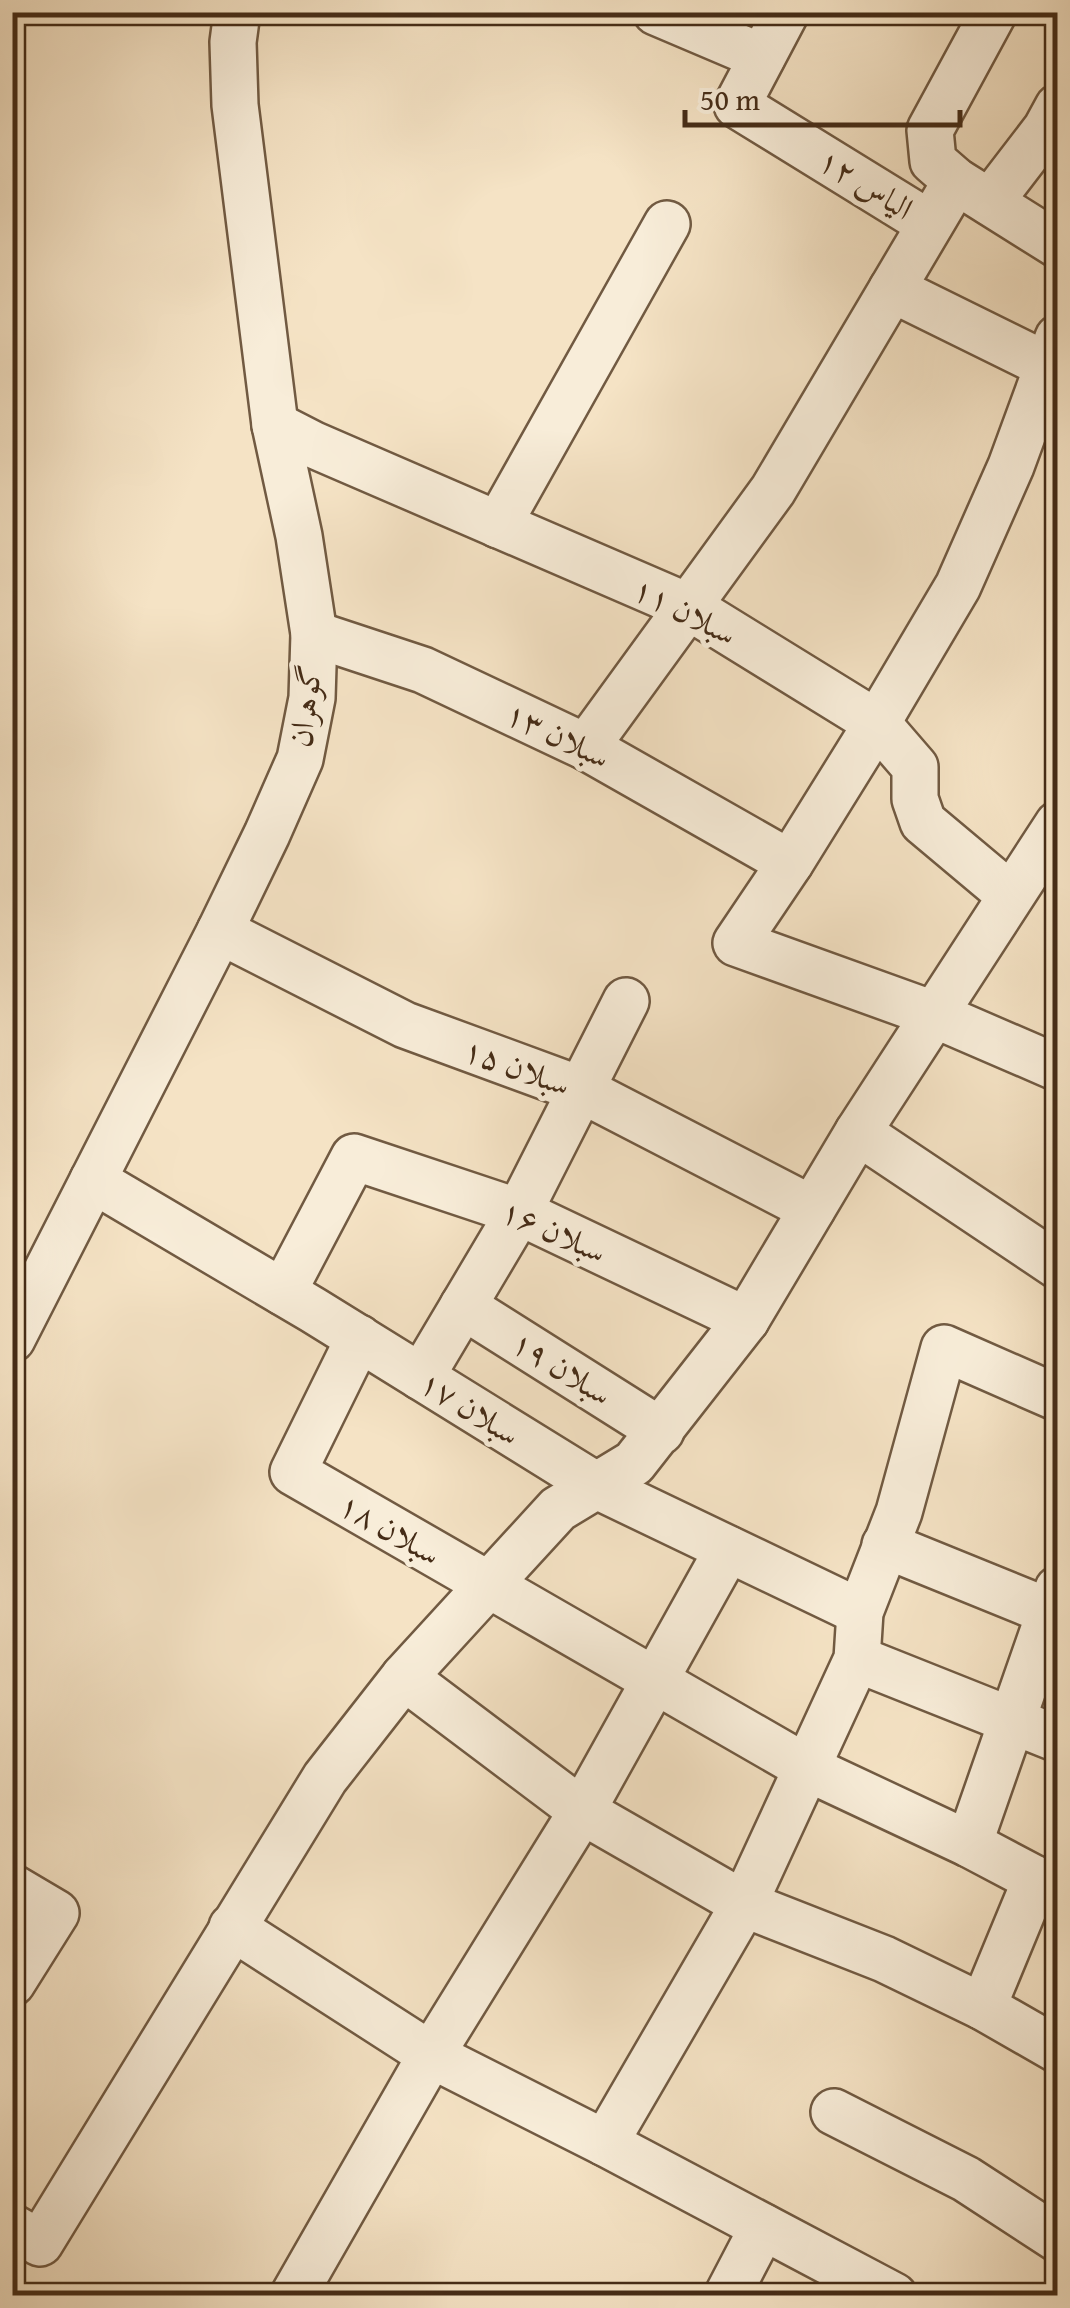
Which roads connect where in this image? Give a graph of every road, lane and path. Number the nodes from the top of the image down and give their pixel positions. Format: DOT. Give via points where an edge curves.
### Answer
graph roads {
  1 [pos="237,12"];
  2 [pos="656,12"];
  3 [pos="786,12"];
  4 [pos="994,12"];
  5 [pos="762,58"];
  6 [pos="1058,107"];
  7 [pos="973,191"];
  8 [pos="667,224"];
  9 [pos="930,224"];
  10 [pos="1058,245"];
  11 [pos="892,289"];
  12 [pos="1052,352"];
  13 [pos="275,425"];
  14 [pos="498,525"];
  15 [pos="688,607"];
  16 [pos="314,634"];
  17 [pos="877,723"];
  18 [pos="586,747"];
  19 [pos="1058,824"];
  20 [pos="790,863"];
  21 [pos="1010,895"];
  22 [pos="220,932"];
  23 [pos="626,1002"];
  24 [pos="933,1014"];
  25 [pos="1058,1068"];
  26 [pos="582,1090"];
  27 [pos="858,1132"];
  28 [pos="93,1180"];
  29 [pos="812,1209"];
  30 [pos="518,1212"];
  31 [pos="1058,1266"];
  32 [pos="283,1292"];
  33 [pos="463,1306"];
  34 [pos="746,1320"];
  35 [pos="360,1338"];
  36 [pos="12,1339"];
  37 [pos="421,1377"];
  38 [pos="1058,1398"];
  39 [pos="661,1431"];
  40 [pos="596,1486"];
  41 [pos="885,1545"];
  42 [pos="728,1549"];
  43 [pos="488,1585"];
  44 [pos="1054,1601"];
  45 [pos="860,1612"];
  46 [pos="856,1659"];
  47 [pos="404,1677"];
  48 [pos="654,1681"];
  49 [pos="1013,1720"];
  50 [pos="1058,1739"];
  51 [pos="807,1768"];
  52 [pos="582,1811"];
  53 [pos="969,1844"];
  54 [pos="1047,1885"];
  55 [pos="12,1886"];
  56 [pos="744,1904"];
  57 [pos="232,1927"];
  58 [pos="12,1983"];
  59 [pos="982,2007"];
  60 [pos="1058,2050"];
  61 [pos="432,2055"];
  62 [pos="834,2112"];
  63 [pos="605,2143"];
  64 [pos="763,2226"];
  65 [pos="26,2235"];
  66 [pos="1058,2239"];
  67 [pos="292,2296"];
  68 [pos="727,2296"];
  69 [pos="894,2296"];
  1 -- 13 [label="street, گوهران" via="235,105"];
  2 -- 5 [label="street"];
  3 -- 5 [label="street, الیاس ۱۲"];
  4 -- 7 [label="street" via="930,130 933,161"];
  5 -- 9 [label="street, الیاس ۱۲" via="737,105"];
  6 -- 7 [label="street" via="1046,129"];
  7 -- 9 [label="street"];
  7 -- 10 [label="street"];
  8 -- 14 [label="street"];
  9 -- 11 [label="street"];
  11 -- 12 [label="street"];
  11 -- 15 [label="street" via="773,490"];
  12 -- 17 [label="street" via="958,586"];
  13 -- 14 [label="street, سبلان ۱۱"];
  13 -- 16 [label="street, گوهران"];
  14 -- 15 [label="street, سبلان ۱۱"];
  15 -- 17 [label="street, سبلان ۱۱"];
  15 -- 18 [label="street"];
  16 -- 18 [label="street, سبلان ۱۳" via="423,670"];
  16 -- 22 [label="street, گوهران" via="312,698 300,759"];
  17 -- 20 [label="street"];
  17 -- 21 [label="street, سبلان ۱۱" via="915,767 923,822"];
  18 -- 20 [label="street, سبلان ۱۳"];
  19 -- 21 [label="street"];
  20 -- 24 [label="street" via="736,944"];
  21 -- 24 [label="street"];
  22 -- 26 [label="street, سبلان ۱۵" via="405,1025"];
  22 -- 28 [label="street, گوهران"];
  23 -- 26 [label="street"];
  24 -- 25 [label="street"];
  24 -- 27 [label="street"];
  26 -- 29 [label="street, سبلان ۱۵"];
  26 -- 30 [label="street"];
  27 -- 29 [label="street"];
  27 -- 31 [label="street"];
  28 -- 32 [label="street, سبلان ۱۷"];
  28 -- 36 [label="street, گوهران"];
  29 -- 34 [label="street"];
  30 -- 32 [label="street, سبلان ۱۶" via="354,1157"];
  30 -- 33 [label="street"];
  30 -- 34 [label="street, سبلان ۱۶"];
  32 -- 35 [label="street, سبلان ۱۷"];
  33 -- 37 [label="street"];
  33 -- 39 [label="street, سبلان ۱۹"];
  34 -- 39 [label="street"];
  35 -- 37 [label="street, سبلان ۱۷"];
  35 -- 43 [label="street, سبلان ۱۸" via="293,1472"];
  37 -- 40 [label="street, سبلان ۱۷"];
  38 -- 41 [label="street" via="944,1348"];
  39 -- 40 [label="street" via="634,1463"];
  40 -- 42 [label="street, سبلان ۱۷"];
  40 -- 43 [label="street" via="558,1509"];
  41 -- 44 [label="street"];
  41 -- 45 [label="street"];
  42 -- 45 [label="street, سبلان ۱۷"];
  42 -- 48 [label="street"];
  43 -- 47 [label="street"];
  43 -- 48 [label="street, سبلان ۱۸"];
  44 -- 49 [label="street"];
  45 -- 46 [label="street"];
  46 -- 49 [label="street"];
  46 -- 51 [label="street"];
  47 -- 52 [label="street"];
  47 -- 57 [label="street" via="324,1778"];
  48 -- 51 [label="street, سبلان ۱۸"];
  48 -- 52 [label="street"];
  49 -- 50 [label="street"];
  49 -- 53 [label="street"];
  51 -- 53 [label="street, سبلان ۱۸"];
  51 -- 56 [label="street"];
  52 -- 56 [label="street"];
  52 -- 61 [label="street"];
  53 -- 54 [label="street, سبلان ۱۸"];
  54 -- 59 [label="street"];
  55 -- 58 [label="street" via="56,1913"];
  56 -- 59 [label="street" via="884,1959"];
  56 -- 63 [label="street"];
  57 -- 61 [label="street"];
  57 -- 65 [label="street" via="138,2085"];
  59 -- 60 [label="street"];
  61 -- 63 [label="street"];
  61 -- 67 [label="street"];
  62 -- 66 [label="street" via="966,2179"];
  63 -- 64 [label="street"];
  64 -- 68 [label="street"];
  64 -- 69 [label="street"];
}
